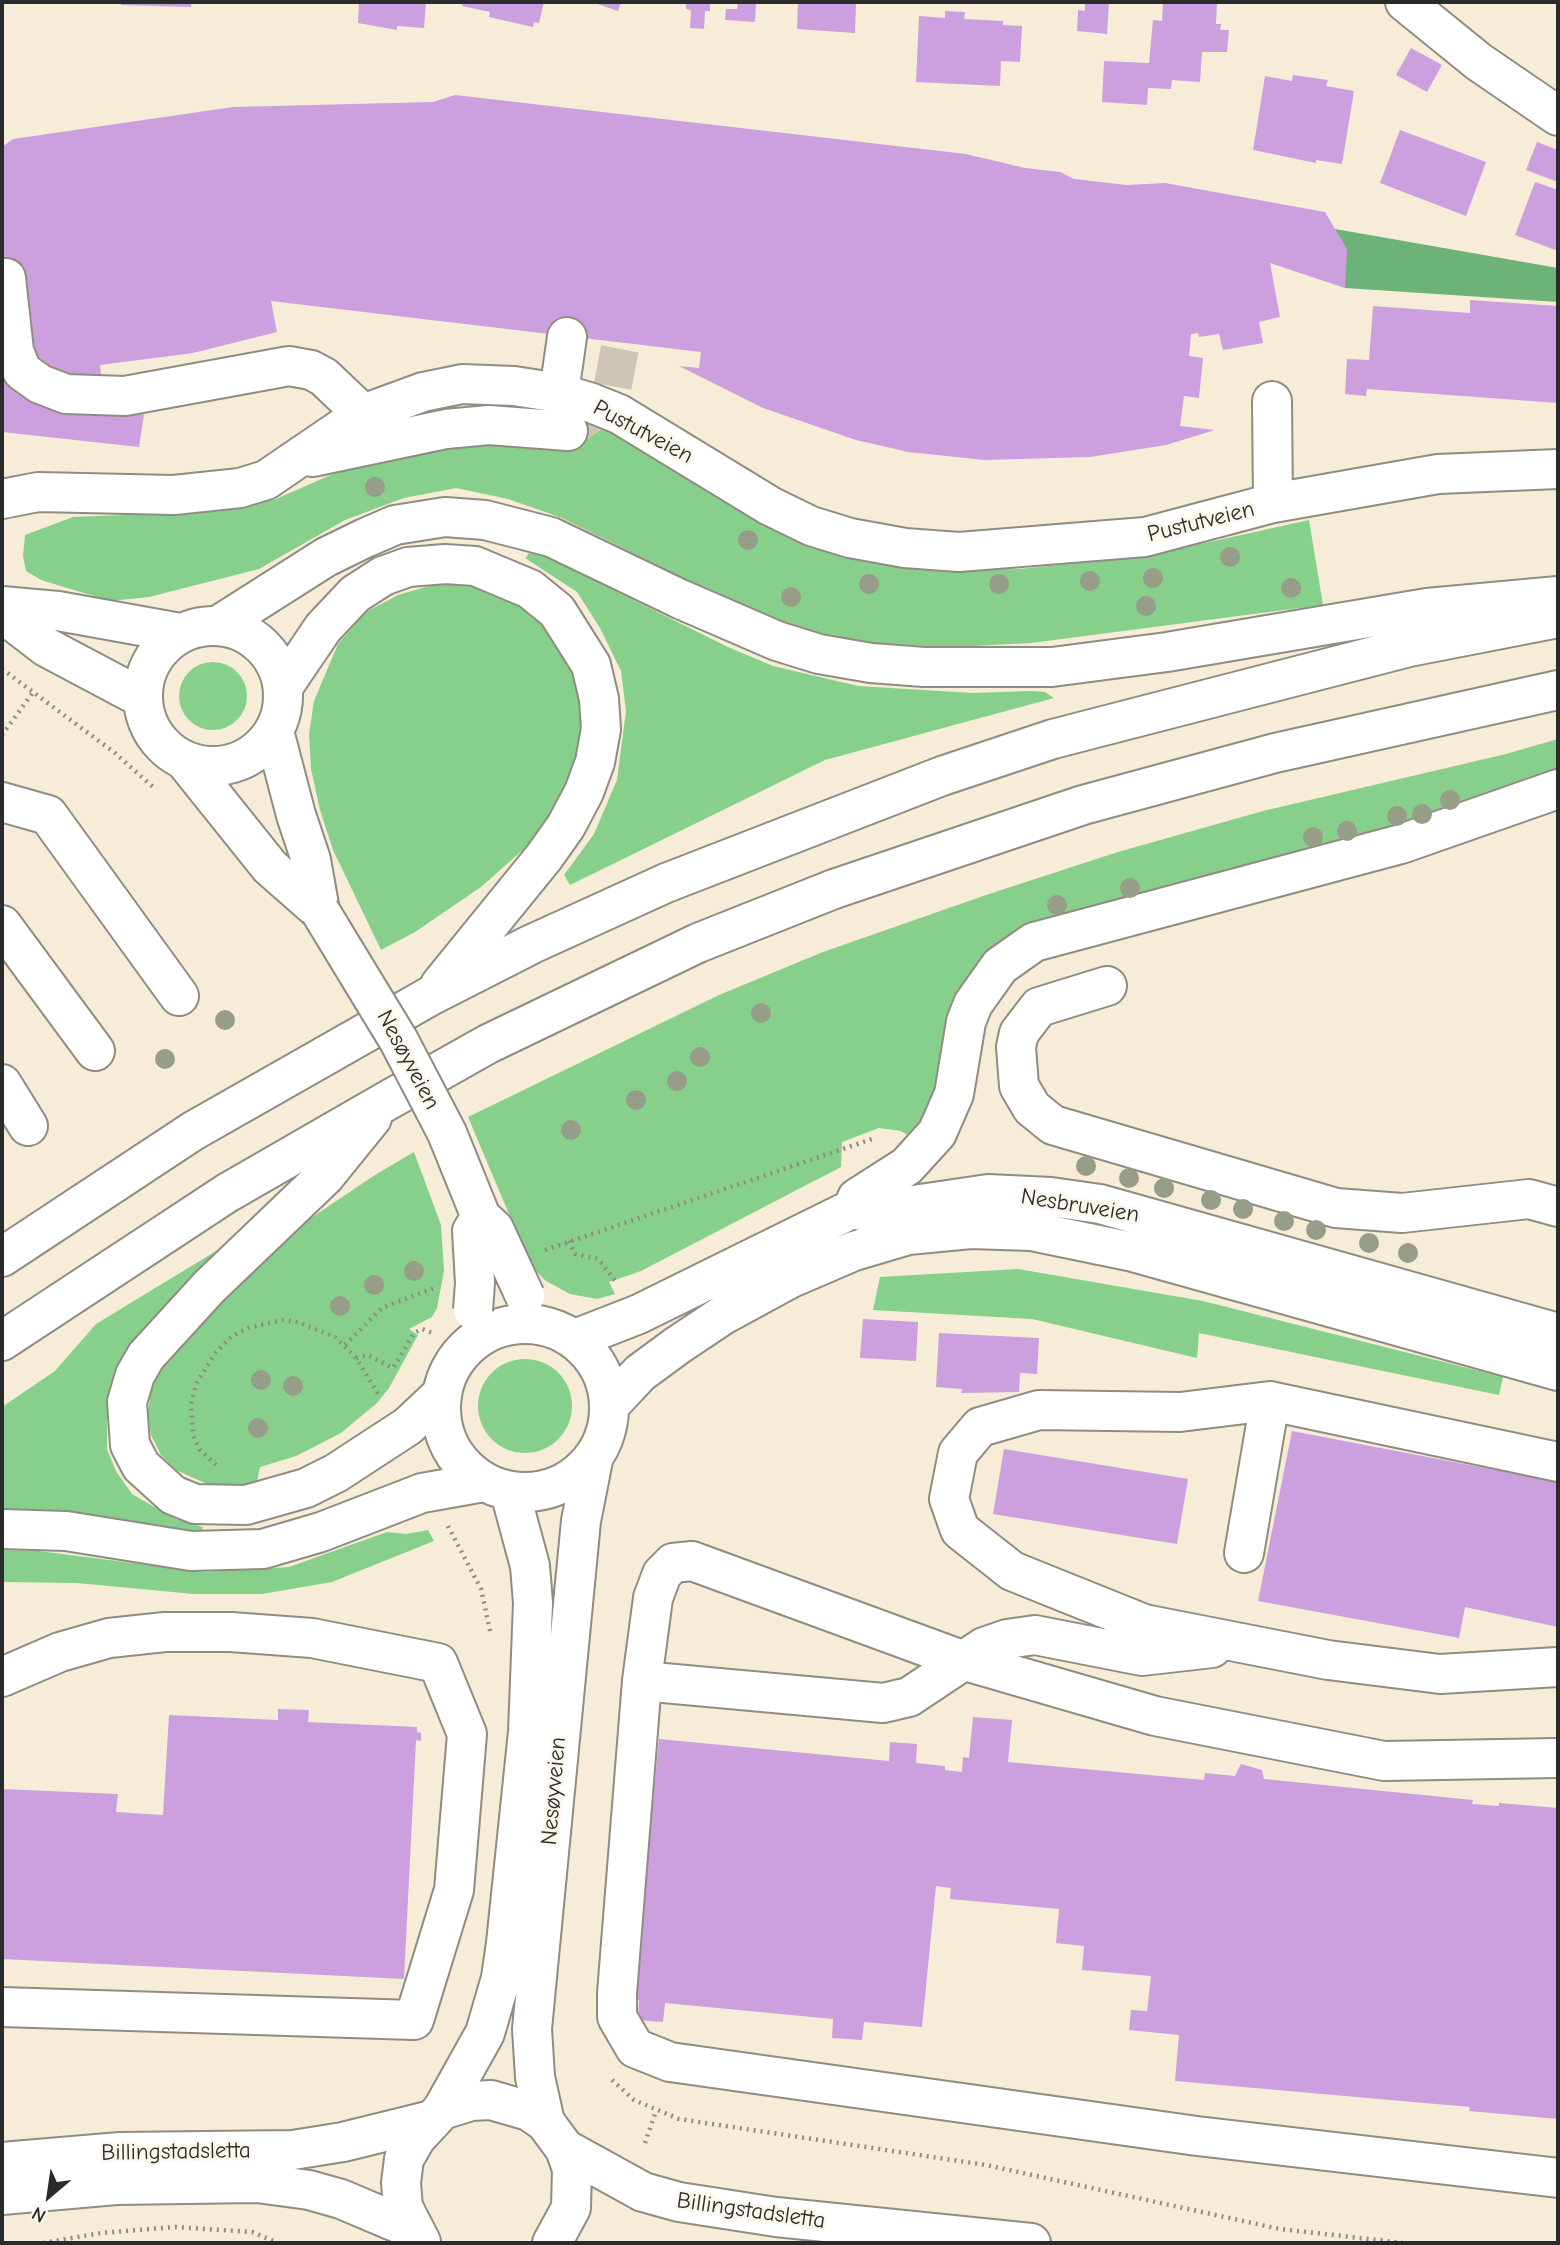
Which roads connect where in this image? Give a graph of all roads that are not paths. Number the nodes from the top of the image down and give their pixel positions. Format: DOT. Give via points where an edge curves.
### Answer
graph roads {
  1 [pos="1412,3"];
  2 [pos="1558,116"];
  3 [pos="6,278"];
  4 [pos="567,337"];
  5 [pos="1272,401"];
  6 [pos="363,414"];
  7 [pos="557,416"];
  8 [pos="297,461"];
  9 [pos="1558,469"];
  10 [pos="1273,503"];
  11 [pos="7,505"];
  12 [pos="1558,596"];
  13 [pos="2,606"];
  14 [pos="2,613"];
  15 [pos="1558,618"];
  16 [pos="219,625"];
  17 [pos="180,633"];
  18 [pos="283,687"];
  19 [pos="1558,690"];
  20 [pos="142,698"];
  21 [pos="274,731"];
  22 [pos="185,761"];
  23 [pos="1558,789"];
  24 [pos="2,802"];
  25 [pos="320,911"];
  26 [pos="2,925"];
  27 [pos="1107,986"];
  28 [pos="432,995"];
  29 [pos="179,996"];
  30 [pos="95,1051"];
  31 [pos="2,1084"];
  32 [pos="385,1102"];
  33 [pos="29,1126"];
  34 [pos="1558,1207"];
  35 [pos="852,1209"];
  36 [pos="481,1217"];
  37 [pos="2,1256"];
  38 [pos="549,1321"];
  39 [pos="1558,1333"];
  40 [pos="450,1340"];
  41 [pos="2,1341"];
  42 [pos="1558,1371"];
  43 [pos="442,1394"];
  44 [pos="1270,1401"];
  45 [pos="610,1405"];
  46 [pos="593,1460"];
  47 [pos="1558,1462"];
  48 [pos="497,1487"];
  49 [pos="2,1529"];
  50 [pos="1244,1553"];
  51 [pos="1238,1643"];
  52 [pos="962,1660"];
  53 [pos="1558,1667"];
  54 [pos="2,1677"];
  55 [pos="642,1681"];
  56 [pos="1558,1758"];
  57 [pos="2,2007"];
  58 [pos="437,2115"];
  59 [pos="555,2136"];
  60 [pos="2,2162"];
  61 [pos="1558,2178"];
  62 [pos="2,2195"];
  63 [pos="417,2236"];
  64 [pos="552,2243"];
  65 [pos="1031,2243"];
  1 -- 2 [label="main road" via="1479,62"];
  3 -- 6 [label="main road" via="14,351 22,371 66,394 125,396 289,366 324,377"];
  4 -- 7 [label="main road"];
  5 -- 10 [label="main road"];
  6 -- 7 [label="main road, Pustutveien" via="423,392 463,384 514,386"];
  6 -- 8 [label="main road, Pustutveien"];
  7 -- 8 [label="main road" via="446,429"];
  7 -- 10 [label="main road, Pustutveien" via="620,414 811,526 905,548 958,552 1145,537"];
  8 -- 11 [label="main road, Pustutveien" via="266,481 211,494 76,491"];
  9 -- 10 [label="main road, Pustutveien" via="1438,474"];
  12 -- 16 [label="main road" via="1427,608 1052,667 924,667 819,654 777,641 551,537 505,524 445,517 395,525 365,538 326,557"];
  13 -- 17 [label="main road"];
  14 -- 20 [label="main road" via="46,647"];
  15 -- 28 [label="main road" via="1395,650 1053,739 942,776 666,883"];
  16 -- 17 [label="main road"];
  16 -- 18 [label="main road" via="255,639 278,668"];
  17 -- 20 [label="main road" via="152,660"];
  18 -- 21 [label="main road" via="284,702"];
  18 -- 28 [label="main road" via="323,628 355,594 408,567 445,564 475,566 530,589 557,611 592,665 600,729 595,762 583,792 544,857"];
  19 -- 32 [label="main road" via="1275,753 1083,805 834,889 685,948 488,1044"];
  20 -- 22 [label="main road" via="154,735 167,751"];
  21 -- 22 [label="main road" via="253,754 225,766"];
  21 -- 25 [label="main road, Nesøyveien" via="311,860"];
  22 -- 25 [label="main road, Nesøyveien" via="270,867"];
  23 -- 35 [label="main road" via="1401,844 1073,931 1023,949 999,967 973,1004 954,1094 937,1133 907,1166 857,1198"];
  24 -- 29 [label="main road" via="48,815"];
  25 -- 36 [label="main road, Nesøyveien, bridge" via="425,1089"];
  26 -- 30 [label="main road"];
  27 -- 34 [label="main road" via="1040,1007 1019,1033 1019,1086 1032,1108 1053,1125 1336,1208 1402,1213 1529,1199"];
  28 -- 37 [label="main road" via="193,1131"];
  31 -- 33 [label="main road"];
  32 -- 41 [label="main road" via="227,1193"];
  32 -- 43 [label="main road" via="325,1176 209,1287 146,1356 127,1402 130,1445 148,1474 173,1495 195,1504 246,1505 306,1488 336,1473 408,1426"];
  35 -- 38 [label="main road, Nesbruveien" via="639,1314"];
  35 -- 39 [label="main road, Nesbruveien" via="866,1212 988,1194 1072,1199"];
  36 -- 38 [label="main road, Nesøyveien, bridge" via="494,1229"];
  36 -- 40 [label="main road, bridge" via="472,1231 473,1310"];
  38 -- 40 [label="main road"];
  38 -- 45 [label="main road" via="590,1355 604,1378"];
  40 -- 43 [label="main road" via="451,1369"];
  42 -- 45 [label="main road, Nesbruveien" via="1123,1249 1031,1231 971,1229 908,1235 854,1251 789,1279 685,1340 640,1373"];
  43 -- 48 [label="main road" via="442,1420 449,1445 464,1466"];
  44 -- 47 [label="main road"];
  44 -- 50 [label="main road"];
  44 -- 51 [label="main road" via="1180,1412 1039,1410 980,1427 958,1453 949,1499 960,1530 1012,1571 1144,1624"];
  45 -- 46 [label="main road" via="606,1434"];
  46 -- 48 [label="main road" via="571,1480 544,1491"];
  46 -- 59 [label="main road, Nesøyveien" via="580,1534 532,2029 535,2077"];
  48 -- 49 [label="main road" via="422,1493 263,1549 191,1551 66,1531"];
  48 -- 58 [label="main road, Nesøyveien" via="530,1566 533,1603 527,1732 501,1978 485,2033"];
  51 -- 52 [label="main road" via="1142,1656 1035,1635 1007,1639"];
  51 -- 53 [label="main road" via="1440,1674"];
  52 -- 55 [label="main road" via="909,1697 884,1703"];
  52 -- 55 [label="main road" via="692,1561 673,1563 662,1574 653,1598"];
  52 -- 56 [label="main road" via="1155,1716 1384,1761"];
  54 -- 57 [label="main road" via="60,1652 109,1638 218,1632 312,1638 438,1663 467,1734 454,1890 414,2020"];
  55 -- 61 [label="main road" via="617,1993 617,2017 635,2048 670,2062 764,2076 1196,2136"];
  58 -- 59 [label="main road, Billingstadsletta" via="491,2099 529,2110"];
  58 -- 60 [label="main road, Billingstadsletta" via="344,2142 293,2150 120,2151"];
  58 -- 63 [label="main road, Nesøyveien" via="415,2137 404,2160 403,2207"];
  59 -- 64 [label="main road, Nesøyveien" via="572,2169 571,2208"];
  59 -- 65 [label="main road, Billingstadsletta" via="643,2192 679,2202 776,2217"];
  62 -- 63 [label="main road, Billingstadsletta" via="116,2185 284,2186 341,2199"];
}
